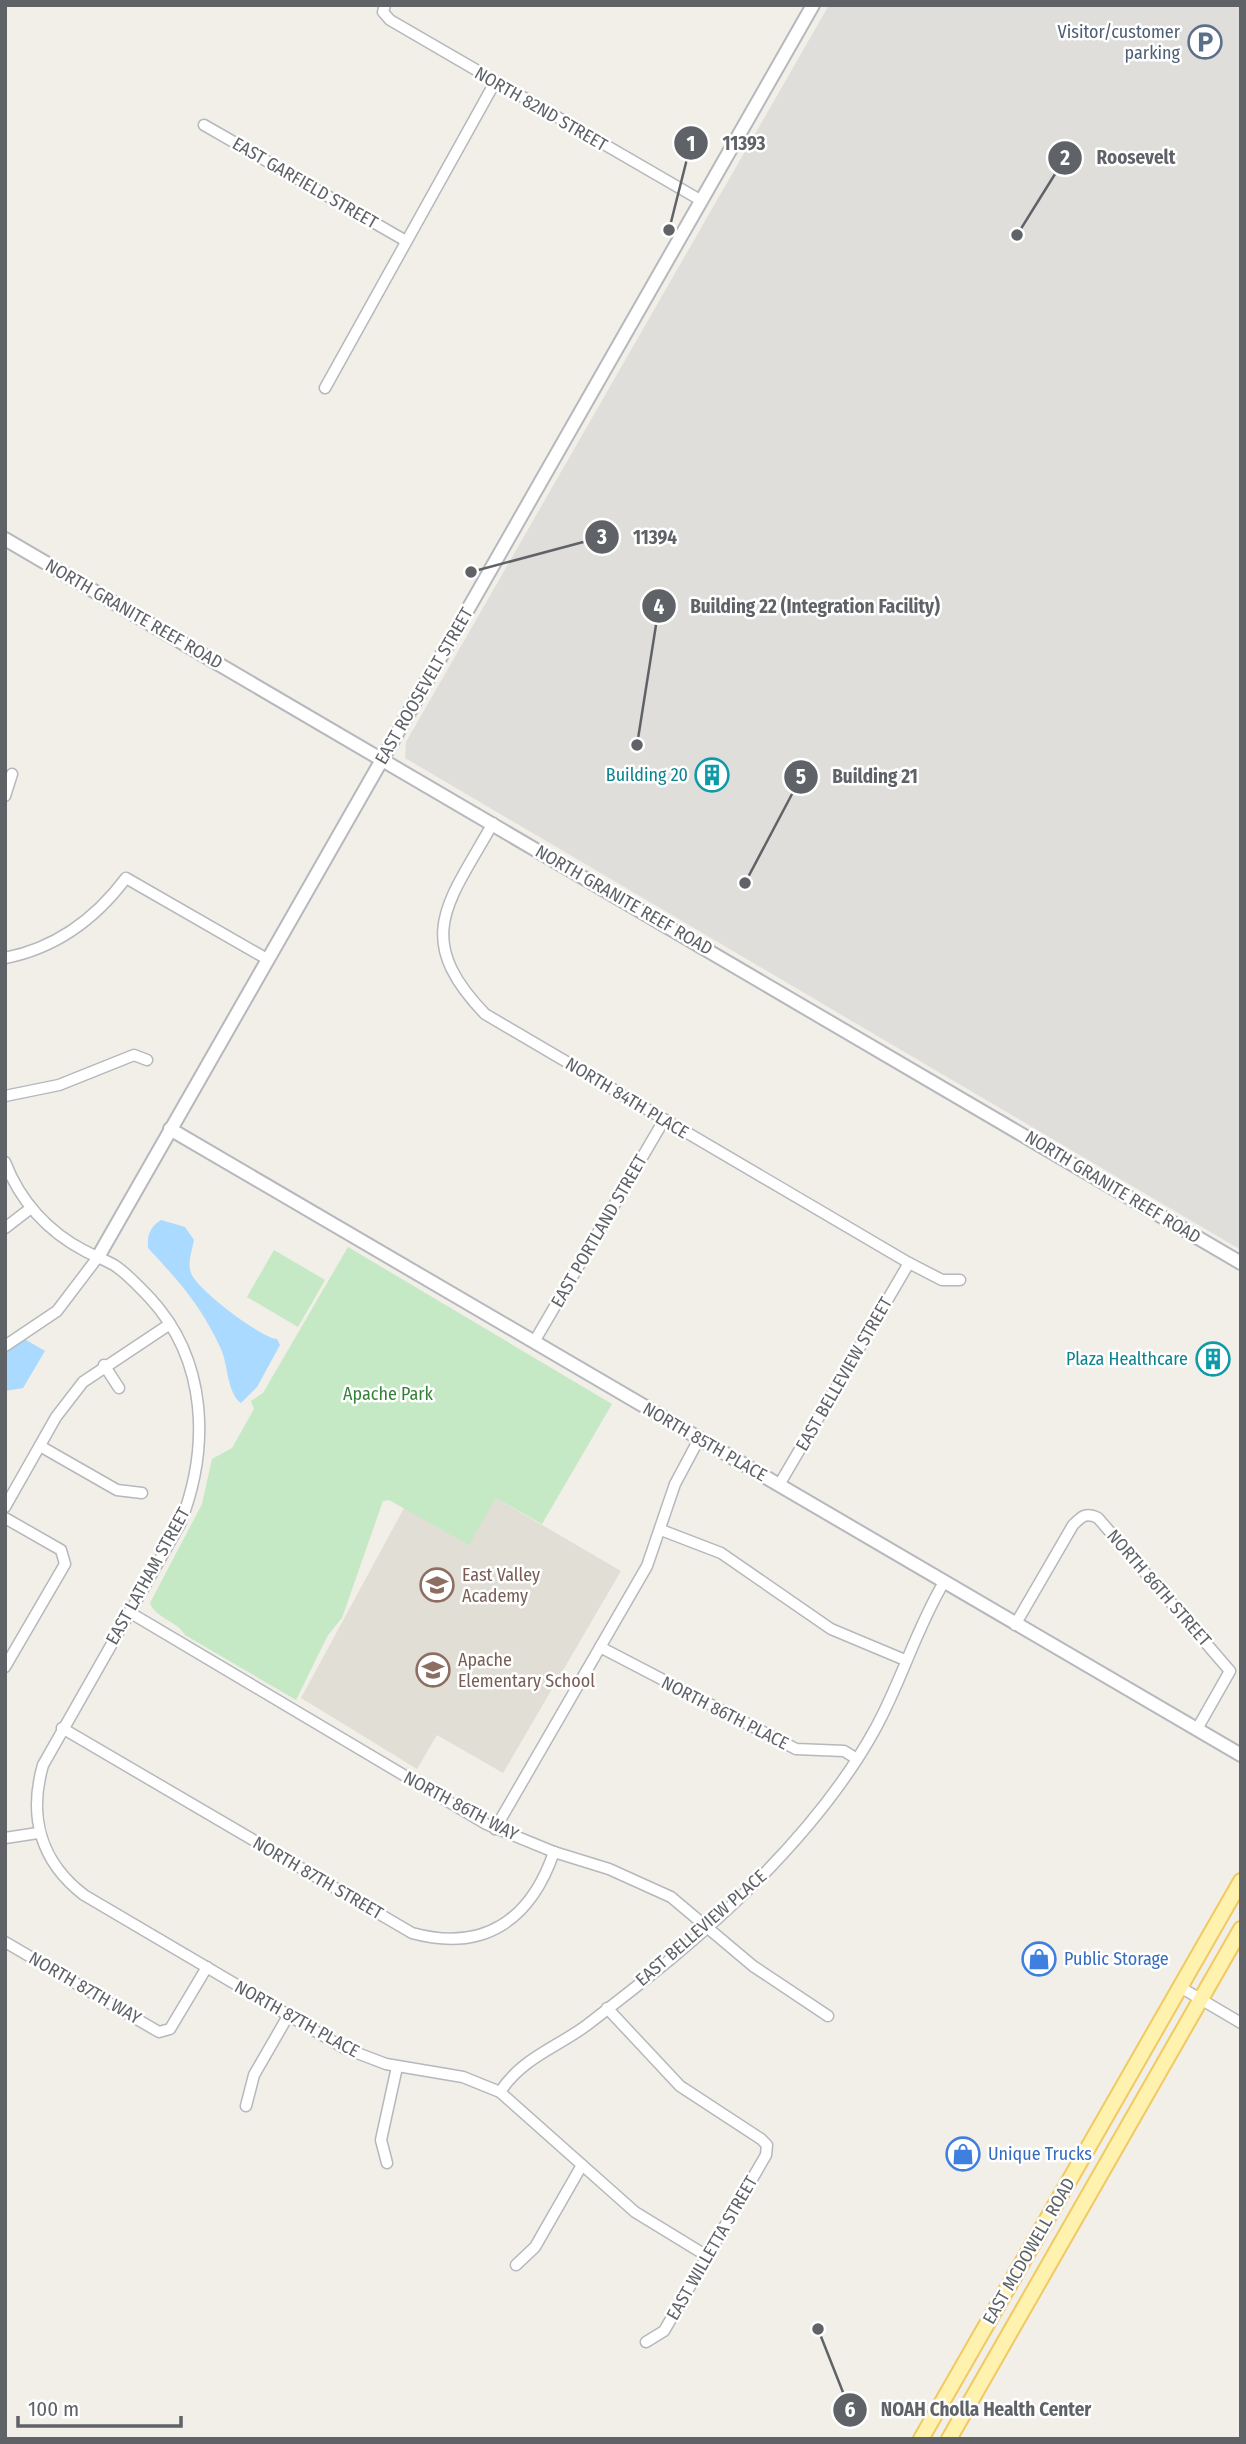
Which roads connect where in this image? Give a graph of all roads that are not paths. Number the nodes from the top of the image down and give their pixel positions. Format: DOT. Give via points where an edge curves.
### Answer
graph roads {
  1 [pos="813,5"];
  2 [pos="384,9"];
  3 [pos="494,84"];
  4 [pos="204,125"];
  5 [pos="702,201"];
  6 [pos="406,241"];
  7 [pos="324,387"];
  8 [pos="5,539"];
  9 [pos="382,759"];
  10 [pos="12,775"];
  11 [pos="5,796"];
  12 [pos="493,823"];
  13 [pos="5,958"];
  14 [pos="267,959"];
  15 [pos="147,1060"];
  16 [pos="5,1096"];
  17 [pos="664,1119"];
  18 [pos="170,1129"];
  19 [pos="5,1162"];
  20 [pos="31,1208"];
  21 [pos="5,1228"];
  22 [pos="98,1257"];
  23 [pos="909,1263"];
  24 [pos="1241,1263"];
  25 [pos="960,1280"];
  26 [pos="170,1324"];
  27 [pos="534,1342"];
  28 [pos="5,1346"];
  29 [pos="104,1365"];
  30 [pos="120,1388"];
  31 [pos="699,1439"];
  32 [pos="40,1446"];
  33 [pos="779,1485"];
  34 [pos="142,1493"];
  35 [pos="5,1507"];
  36 [pos="5,1518"];
  37 [pos="661,1530"];
  38 [pos="944,1582"];
  39 [pos="129,1612"];
  40 [pos="1015,1625"];
  41 [pos="600,1647"];
  42 [pos="905,1660"];
  43 [pos="5,1667"];
  44 [pos="62,1728"];
  45 [pos="1197,1729"];
  46 [pos="1241,1755"];
  47 [pos="857,1759"];
  48 [pos="495,1829"];
  49 [pos="38,1833"];
  50 [pos="5,1838"];
  51 [pos="554,1852"];
  52 [pos="1241,1881"];
  53 [pos="707,1927"];
  54 [pos="1241,1929"];
  55 [pos="5,1942"];
  56 [pos="207,1967"];
  57 [pos="1180,1987"];
  58 [pos="1201,1999"];
  59 [pos="607,2008"];
  60 [pos="288,2016"];
  61 [pos="828,2016"];
  62 [pos="1241,2023"];
  63 [pos="397,2067"];
  64 [pos="500,2092"];
  65 [pos="246,2106"];
  66 [pos="1109,2111"];
  67 [pos="1130,2122"];
  68 [pos="387,2164"];
  69 [pos="582,2165"];
  70 [pos="707,2256"];
  71 [pos="516,2265"];
  72 [pos="994,2311"];
  73 [pos="1015,2324"];
  74 [pos="646,2342"];
  75 [pos="921,2439"];
  76 [pos="949,2439"];
  1 -- 5 [label="street, EAST ROOSEVELT STREET"];
  2 -- 3 [label="street, NORTH 82ND STREET" via="390,20"];
  3 -- 5 [label="street, NORTH 82ND STREET"];
  3 -- 6 [label="street"];
  4 -- 6 [label="street, EAST GARFIELD STREET"];
  5 -- 9 [label="street, EAST ROOSEVELT STREET"];
  6 -- 7 [label="street"];
  8 -- 9 [label="street, NORTH GRANITE REEF ROAD"];
  9 -- 12 [label="street, NORTH GRANITE REEF ROAD"];
  9 -- 14 [label="street, EAST ROOSEVELT STREET"];
  10 -- 11 [label="street"];
  12 -- 17 [label="street, NORTH 84TH PLACE" via="451,896 443,921 442,943 461,989 485,1014"];
  12 -- 24 [label="street, NORTH GRANITE REEF ROAD"];
  13 -- 14 [label="street" via="42,947 70,932 95,913 126,878"];
  14 -- 18 [label="street, EAST ROOSEVELT STREET"];
  15 -- 16 [label="street" via="134,1055 59,1085"];
  17 -- 23 [label="street, NORTH 84TH PLACE"];
  17 -- 27 [label="street, EAST PORTLAND STREET"];
  18 -- 22 [label="street, EAST ROOSEVELT STREET"];
  18 -- 27 [label="street, NORTH 85TH PLACE"];
  19 -- 20 [label="street, EAST LATHAM STREET"];
  20 -- 21 [label="street"];
  20 -- 22 [label="street, EAST LATHAM STREET" via="62,1237"];
  22 -- 26 [label="street, EAST LATHAM STREET" via="137,1285"];
  22 -- 28 [label="street" via="57,1311"];
  23 -- 25 [label="street, NORTH 84TH PLACE" via="942,1280"];
  23 -- 33 [label="street, EAST BELLEVIEW STREET"];
  26 -- 29 [label="street"];
  26 -- 39 [label="street, EAST LATHAM STREET" via="195,1383 200,1455 180,1524"];
  27 -- 31 [label="street, NORTH 85TH PLACE"];
  29 -- 30 [label="street"];
  29 -- 32 [label="street" via="66,1402"];
  31 -- 33 [label="street, NORTH 85TH PLACE"];
  31 -- 37 [label="street" via="675,1484"];
  32 -- 34 [label="street" via="117,1490"];
  32 -- 35 [label="street"];
  33 -- 38 [label="street, NORTH 85TH PLACE"];
  36 -- 43 [label="street" via="65,1555 65,1564"];
  37 -- 41 [label="street" via="647,1566"];
  37 -- 42 [label="street" via="722,1553 831,1629"];
  38 -- 40 [label="street, NORTH 85TH PLACE"];
  38 -- 42 [label="street, EAST BELLEVIEW PLACE"];
  39 -- 44 [label="street, EAST LATHAM STREET"];
  39 -- 48 [label="street, NORTH 86TH WAY"];
  40 -- 45 [label="street, NORTH 85TH PLACE"];
  40 -- 45 [label="street, NORTH 86TH STREET" via="1073,1525 1082,1515 1098,1518 1230,1671"];
  41 -- 47 [label="street, NORTH 86TH PLACE" via="796,1749 844,1751"];
  41 -- 48 [label="street"];
  42 -- 47 [label="street, EAST BELLEVIEW PLACE"];
  44 -- 49 [label="street, EAST LATHAM STREET" via="37,1784"];
  44 -- 51 [label="street, NORTH 87TH STREET" via="412,1933 428,1938 460,1940 503,1926 531,1899"];
  45 -- 46 [label="street, NORTH 85TH PLACE"];
  47 -- 53 [label="street, EAST BELLEVIEW PLACE" via="767,1871"];
  48 -- 51 [label="street, NORTH 86TH WAY"];
  49 -- 50 [label="street"];
  49 -- 56 [label="street, NORTH 87TH PLACE" via="50,1858 73,1886"];
  51 -- 53 [label="street, NORTH 86TH WAY" via="658,1890 685,1906"];
  52 -- 57 [label="main road, EAST MCDOWELL ROAD"];
  53 -- 59 [label="street, EAST BELLEVIEW PLACE"];
  53 -- 61 [label="street, NORTH 86TH WAY" via="754,1966"];
  54 -- 58 [label="main road, EAST MCDOWELL ROAD"];
  55 -- 56 [label="street, NORTH 87TH WAY" via="159,2032 174,2022"];
  56 -- 60 [label="street, NORTH 87TH PLACE"];
  57 -- 58 [label="street"];
  57 -- 66 [label="main road, EAST MCDOWELL ROAD"];
  58 -- 62 [label="street"];
  58 -- 67 [label="main road, EAST MCDOWELL ROAD"];
  59 -- 64 [label="street, EAST BELLEVIEW PLACE" via="521,2066"];
  59 -- 70 [label="street, EAST WILLETTA STREET" via="680,2086 767,2146"];
  60 -- 63 [label="street, NORTH 87TH PLACE" via="354,2053"];
  60 -- 65 [label="street" via="254,2075"];
  63 -- 64 [label="street, NORTH 87TH PLACE" via="463,2077"];
  63 -- 68 [label="street" via="381,2140"];
  64 -- 69 [label="street, NORTH 87TH PLACE"];
  66 -- 67 [label="main road"];
  66 -- 72 [label="main road, EAST MCDOWELL ROAD"];
  67 -- 73 [label="main road, EAST MCDOWELL ROAD"];
  69 -- 70 [label="street, NORTH 87TH PLACE" via="648,2222"];
  69 -- 71 [label="street" via="534,2247"];
  70 -- 74 [label="street, EAST WILLETTA STREET" via="664,2331"];
  72 -- 73 [label="main road"];
  72 -- 75 [label="main road, EAST MCDOWELL ROAD"];
  73 -- 76 [label="main road, EAST MCDOWELL ROAD"];
}
